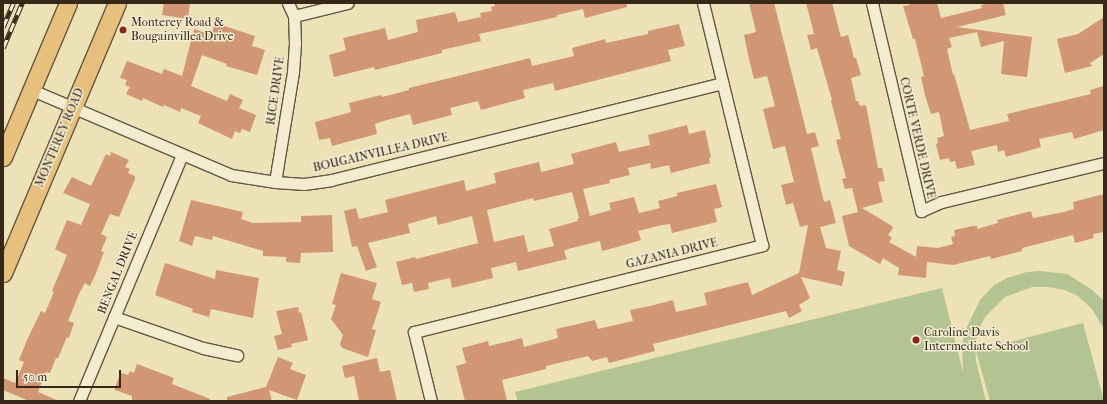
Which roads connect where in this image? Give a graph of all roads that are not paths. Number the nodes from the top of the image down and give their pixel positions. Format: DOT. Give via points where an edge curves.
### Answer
graph roads {
  1 [pos="68,3"];
  2 [pos="117,3"];
  3 [pos="288,3"];
  4 [pos="347,3"];
  5 [pos="703,3"];
  6 [pos="872,3"];
  7 [pos="294,16"];
  8 [pos="722,83"];
  9 [pos="32,90"];
  10 [pos="73,107"];
  11 [pos="182,155"];
  12 [pos="3,157"];
  13 [pos="1104,163"];
  14 [pos="276,182"];
  15 [pos="3,273"];
  16 [pos="114,317"];
  17 [pos="237,355"];
  18 [pos="79,401"];
  19 [pos="431,401"];
  1 -- 9 [label="main road"];
  2 -- 10 [label="main road, MONTEREY ROAD"];
  3 -- 7 [label="street, RICE DRIVE"];
  4 -- 7 [label="street"];
  5 -- 8 [label="street, GAZANIA DRIVE"];
  6 -- 13 [label="street, CORTE VERDE DRIVE" via="921,211 941,202"];
  7 -- 14 [label="street, RICE DRIVE" via="293,72"];
  8 -- 14 [label="street, BOUGAINVILLEA DRIVE" via="331,180 304,184"];
  8 -- 19 [label="street, GAZANIA DRIVE" via="762,245 414,332"];
  9 -- 10 [label="street, BOUGAINVILLEA DRIVE"];
  9 -- 12 [label="main road"];
  10 -- 11 [label="street, BOUGAINVILLEA DRIVE"];
  10 -- 15 [label="main road, MONTEREY ROAD"];
  11 -- 14 [label="street, BOUGAINVILLEA DRIVE" via="231,175"];
  11 -- 16 [label="street, BENGAL DRIVE"];
  16 -- 17 [label="street" via="203,348"];
  16 -- 18 [label="street, BENGAL DRIVE"];
}
